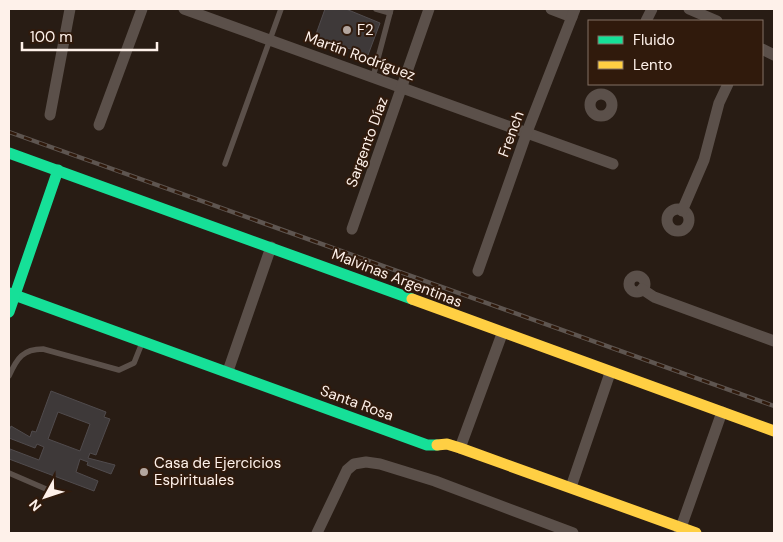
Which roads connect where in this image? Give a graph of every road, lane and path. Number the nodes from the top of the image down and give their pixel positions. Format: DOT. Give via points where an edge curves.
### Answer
graph roads {
  1 [pos="70,9"];
  2 [pos="142,9"];
  3 [pos="184,9"];
  4 [pos="280,9"];
  5 [pos="376,9"];
  6 [pos="429,9"];
  7 [pos="550,9"];
  8 [pos="690,9"];
  9 [pos="390,11"];
  10 [pos="574,13"];
  11 [pos="715,20"];
  12 [pos="269,40"];
  13 [pos="373,77"];
  14 [pos="611,85"];
  15 [pos="728,85"];
  16 [pos="402,88"];
  17 [pos="606,95"];
  18 [pos="50,115"];
  19 [pos="99,125"];
  20 [pos="527,132"];
  21 [pos="9,153"];
  22 [pos="225,164"];
  23 [pos="613,164"];
  24 [pos="58,170"];
  25 [pos="682,211"];
  26 [pos="352,229"];
  27 [pos="271,247"];
  28 [pos="478,270"];
  29 [pos="642,289"];
  30 [pos="12,294"];
  31 [pos="9,312"];
  32 [pos="502,334"];
  33 [pos="143,341"];
  34 [pos="774,341"];
  35 [pos="228,371"];
  36 [pos="610,373"];
  37 [pos="9,376"];
  38 [pos="722,412"];
  39 [pos="774,431"];
  40 [pos="460,448"];
  41 [pos="9,473"];
  42 [pos="571,487"];
  43 [pos="46,489"];
  44 [pos="680,530"];
  45 [pos="317,533"];
  46 [pos="573,533"];
  47 [pos="696,533"];
  1 -- 18 [label="street"];
  2 -- 19 [label="street"];
  3 -- 12 [label="street, Martín Rodríguez"];
  4 -- 12 [label="lane"];
  5 -- 9 [label="lane"];
  6 -- 16 [label="street, Sargento Díaz"];
  7 -- 10 [label="street"];
  8 -- 11 [label="street"];
  9 -- 13 [label="lane"];
  10 -- 20 [label="street, French"];
  12 -- 13 [label="street, Martín Rodríguez"];
  12 -- 22 [label="lane"];
  13 -- 16 [label="street, Martín Rodríguez"];
  14 -- 17 [label="street"];
  15 -- 25 [label="street" via="719,103 704,160"];
  16 -- 20 [label="street, Martín Rodríguez"];
  16 -- 26 [label="street, Sargento Díaz"];
  20 -- 23 [label="street, Martín Rodríguez"];
  20 -- 28 [label="street, French"];
  21 -- 24 [label="street, Malvinas Argentinas"];
  24 -- 27 [label="street, Malvinas Argentinas"];
  24 -- 30 [label="street"];
  27 -- 32 [label="street, Malvinas Argentinas"];
  27 -- 35 [label="street"];
  29 -- 34 [label="street" via="654,297"];
  30 -- 31 [label="street"];
  30 -- 33 [label="street, Santa Rosa"];
  32 -- 36 [label="street, Malvinas Argentinas"];
  32 -- 40 [label="street"];
  33 -- 35 [label="street, Santa Rosa"];
  33 -- 37 [label="lane" via="134,362 119,370 43,349 31,349 23,354"];
  35 -- 40 [label="street, Santa Rosa" via="427,445 447,444"];
  36 -- 38 [label="street, Malvinas Argentinas"];
  36 -- 42 [label="street"];
  38 -- 39 [label="street, Malvinas Argentinas"];
  38 -- 44 [label="street"];
  40 -- 42 [label="street, Santa Rosa"];
  41 -- 43 [label="lane"];
  42 -- 44 [label="street, Santa Rosa"];
  44 -- 47 [label="street, Santa Rosa"];
  45 -- 46 [label="street" via="347,470 354,464 366,462 435,481"];
}
